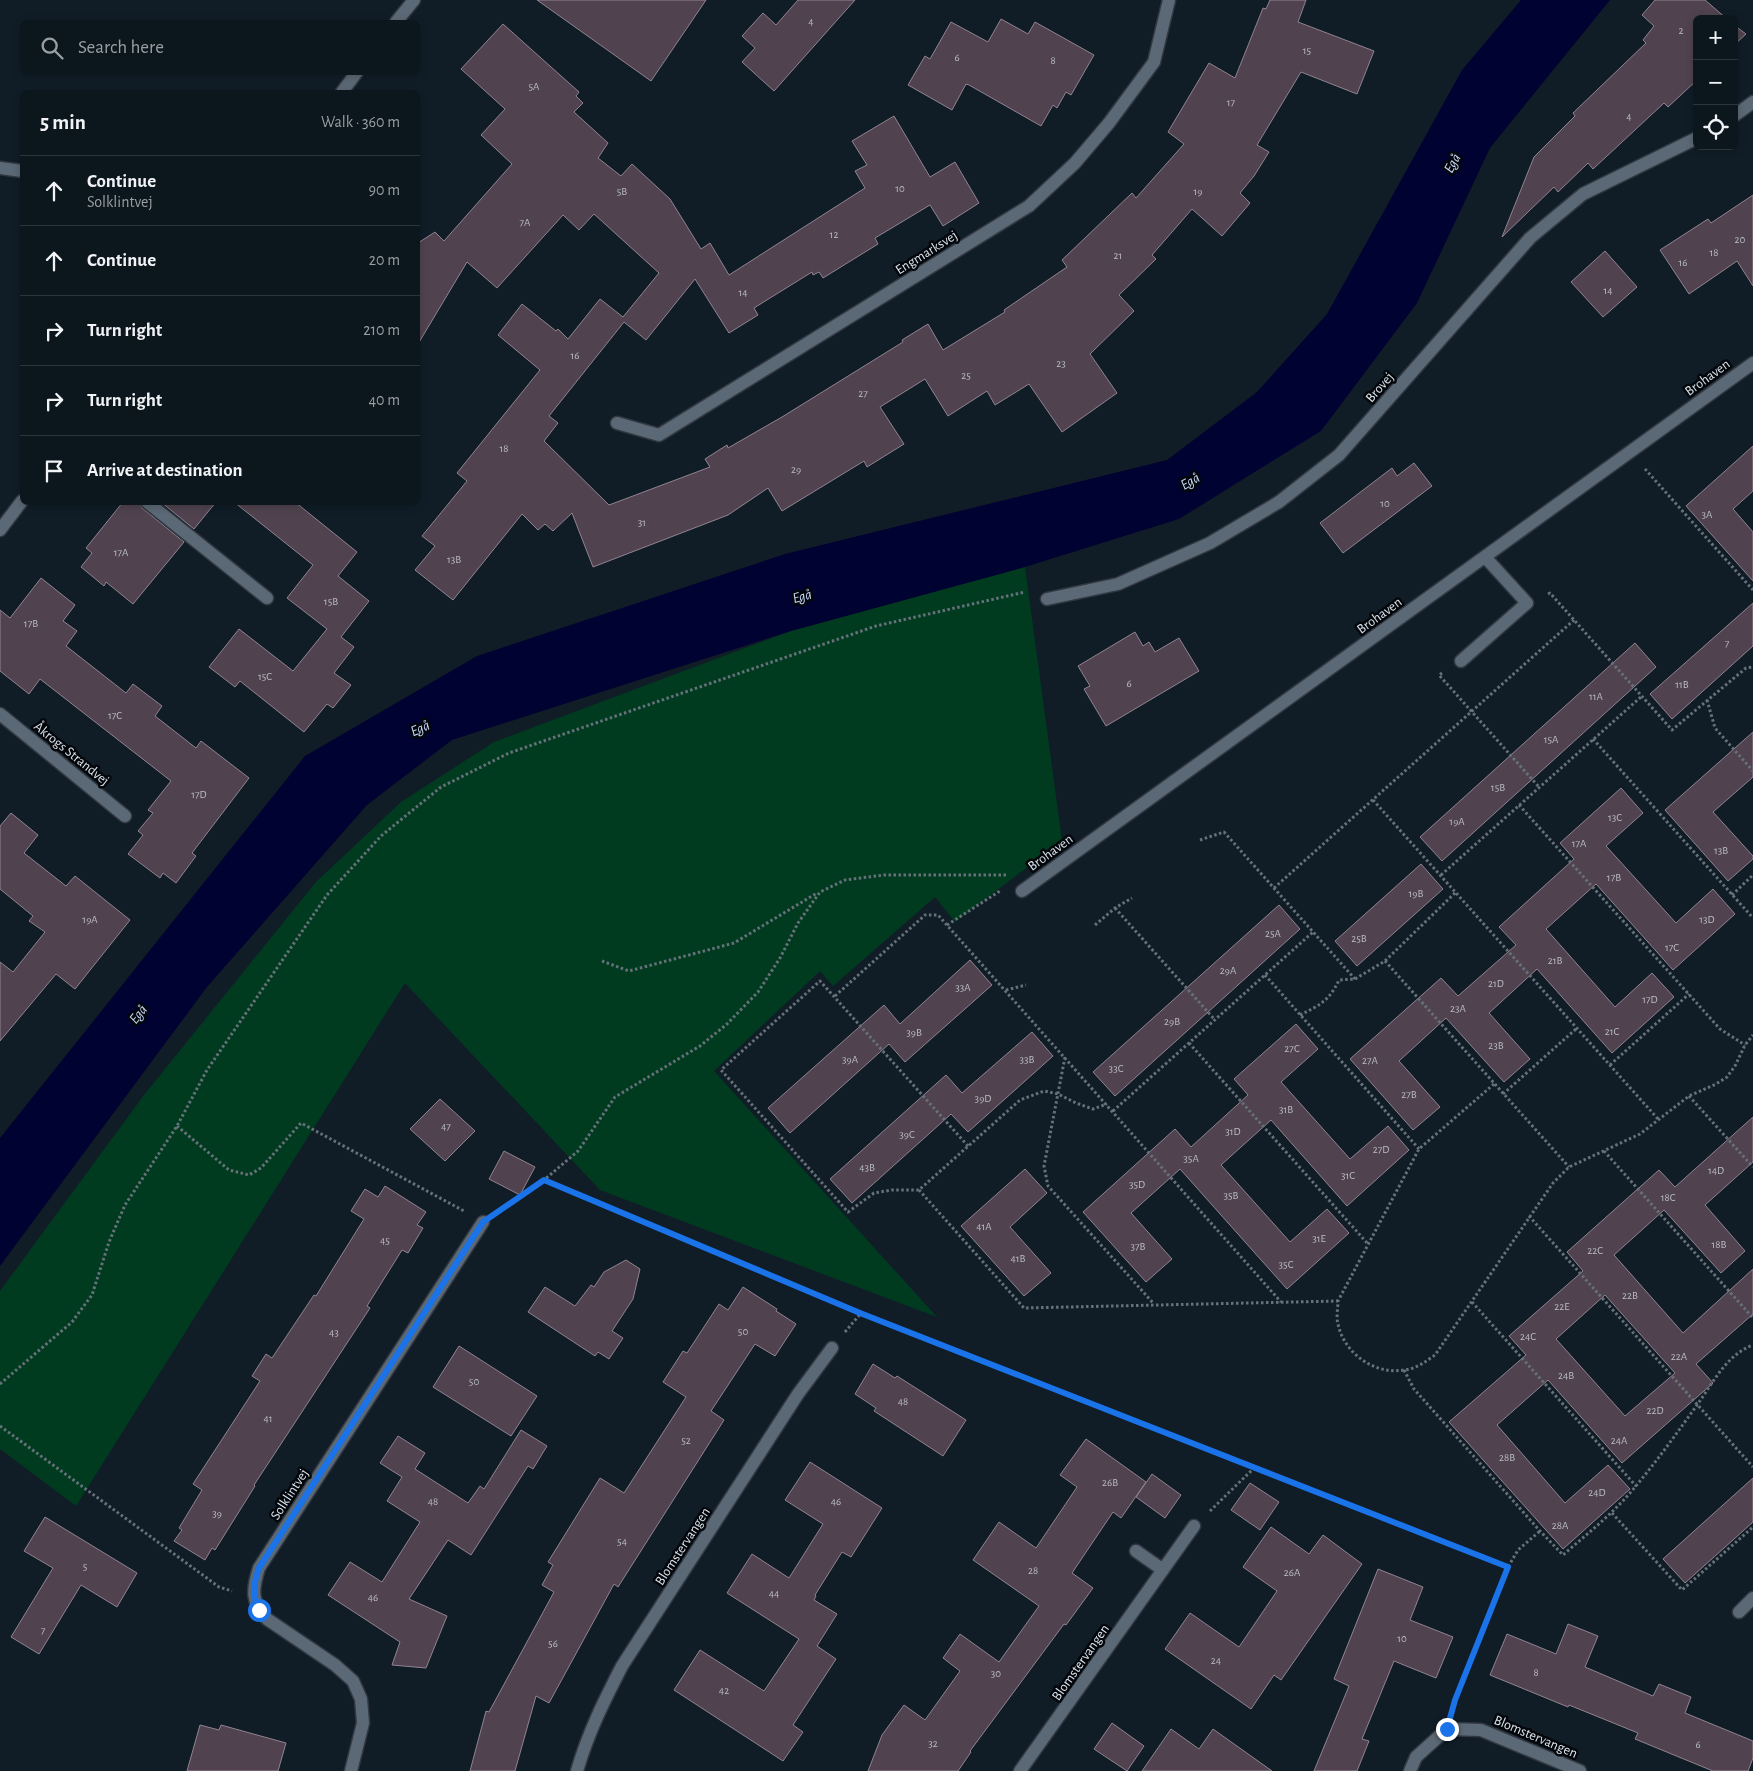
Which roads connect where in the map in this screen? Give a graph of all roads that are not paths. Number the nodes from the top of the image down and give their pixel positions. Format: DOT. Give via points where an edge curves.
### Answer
graph roads {
  1 [pos="414,0"];
  2 [pos="1169,0"];
  3 [pos="398,20"];
  4 [pos="355,75"];
  5 [pos="344,90"];
  6 [pos="1753,102"];
  7 [pos="1738,113"];
  8 [pos="1693,140"];
  9 [pos="0,168"];
  10 [pos="20,171"];
  11 [pos="1753,362"];
  12 [pos="617,422"];
  13 [pos="20,504"];
  14 [pos="151,505"];
  15 [pos="0,530"];
  16 [pos="1485,557"];
  17 [pos="267,598"];
  18 [pos="1047,599"];
  19 [pos="1461,661"];
  20 [pos="0,714"];
  21 [pos="125,816"];
  22 [pos="1019,886"];
  23 [pos="483,1222"];
  24 [pos="832,1348"];
  25 [pos="1194,1526"];
  26 [pos="1136,1551"];
  27 [pos="1163,1570"];
  28 [pos="1753,1598"];
  29 [pos="1739,1612"];
  30 [pos="351,1771"];
  31 [pos="577,1771"];
  32 [pos="1020,1771"];
  33 [pos="1410,1771"];
  34 [pos="1580,1771"];
  1 -- 3 [label="street"];
  2 -- 12 [label="street, Engmarksvej" via="1154,62 1075,163 1029,206 659,435"];
  4 -- 5 [label="street"];
  6 -- 7 [label="street"];
  8 -- 18 [label="street, Brovej" via="1583,194 1530,238 1339,455 1279,502 1210,543 1118,584"];
  9 -- 10 [label="street"];
  11 -- 16 [label="street, Brohaven"];
  13 -- 15 [label="street"];
  14 -- 17 [label="street"];
  16 -- 19 [label="street" via="1527,603"];
  16 -- 22 [label="street, Brohaven"];
  20 -- 21 [label="street, Åkrogs Strandvej"];
  23 -- 30 [label="street, Solklintvej" via="259,1568 254,1583 254,1598 268,1619 353,1681 361,1699 363,1723"];
  24 -- 31 [label="street, Blomstervangen" via="798,1394 622,1666 596,1716"];
  25 -- 27 [label="street, Blomstervangen"];
  26 -- 27 [label="street"];
  27 -- 32 [label="street, Blomstervangen"];
  28 -- 29 [label="street"];
  33 -- 34 [label="street, Blomstervangen" via="1416,1757 1447,1729 1481,1730"];
}
